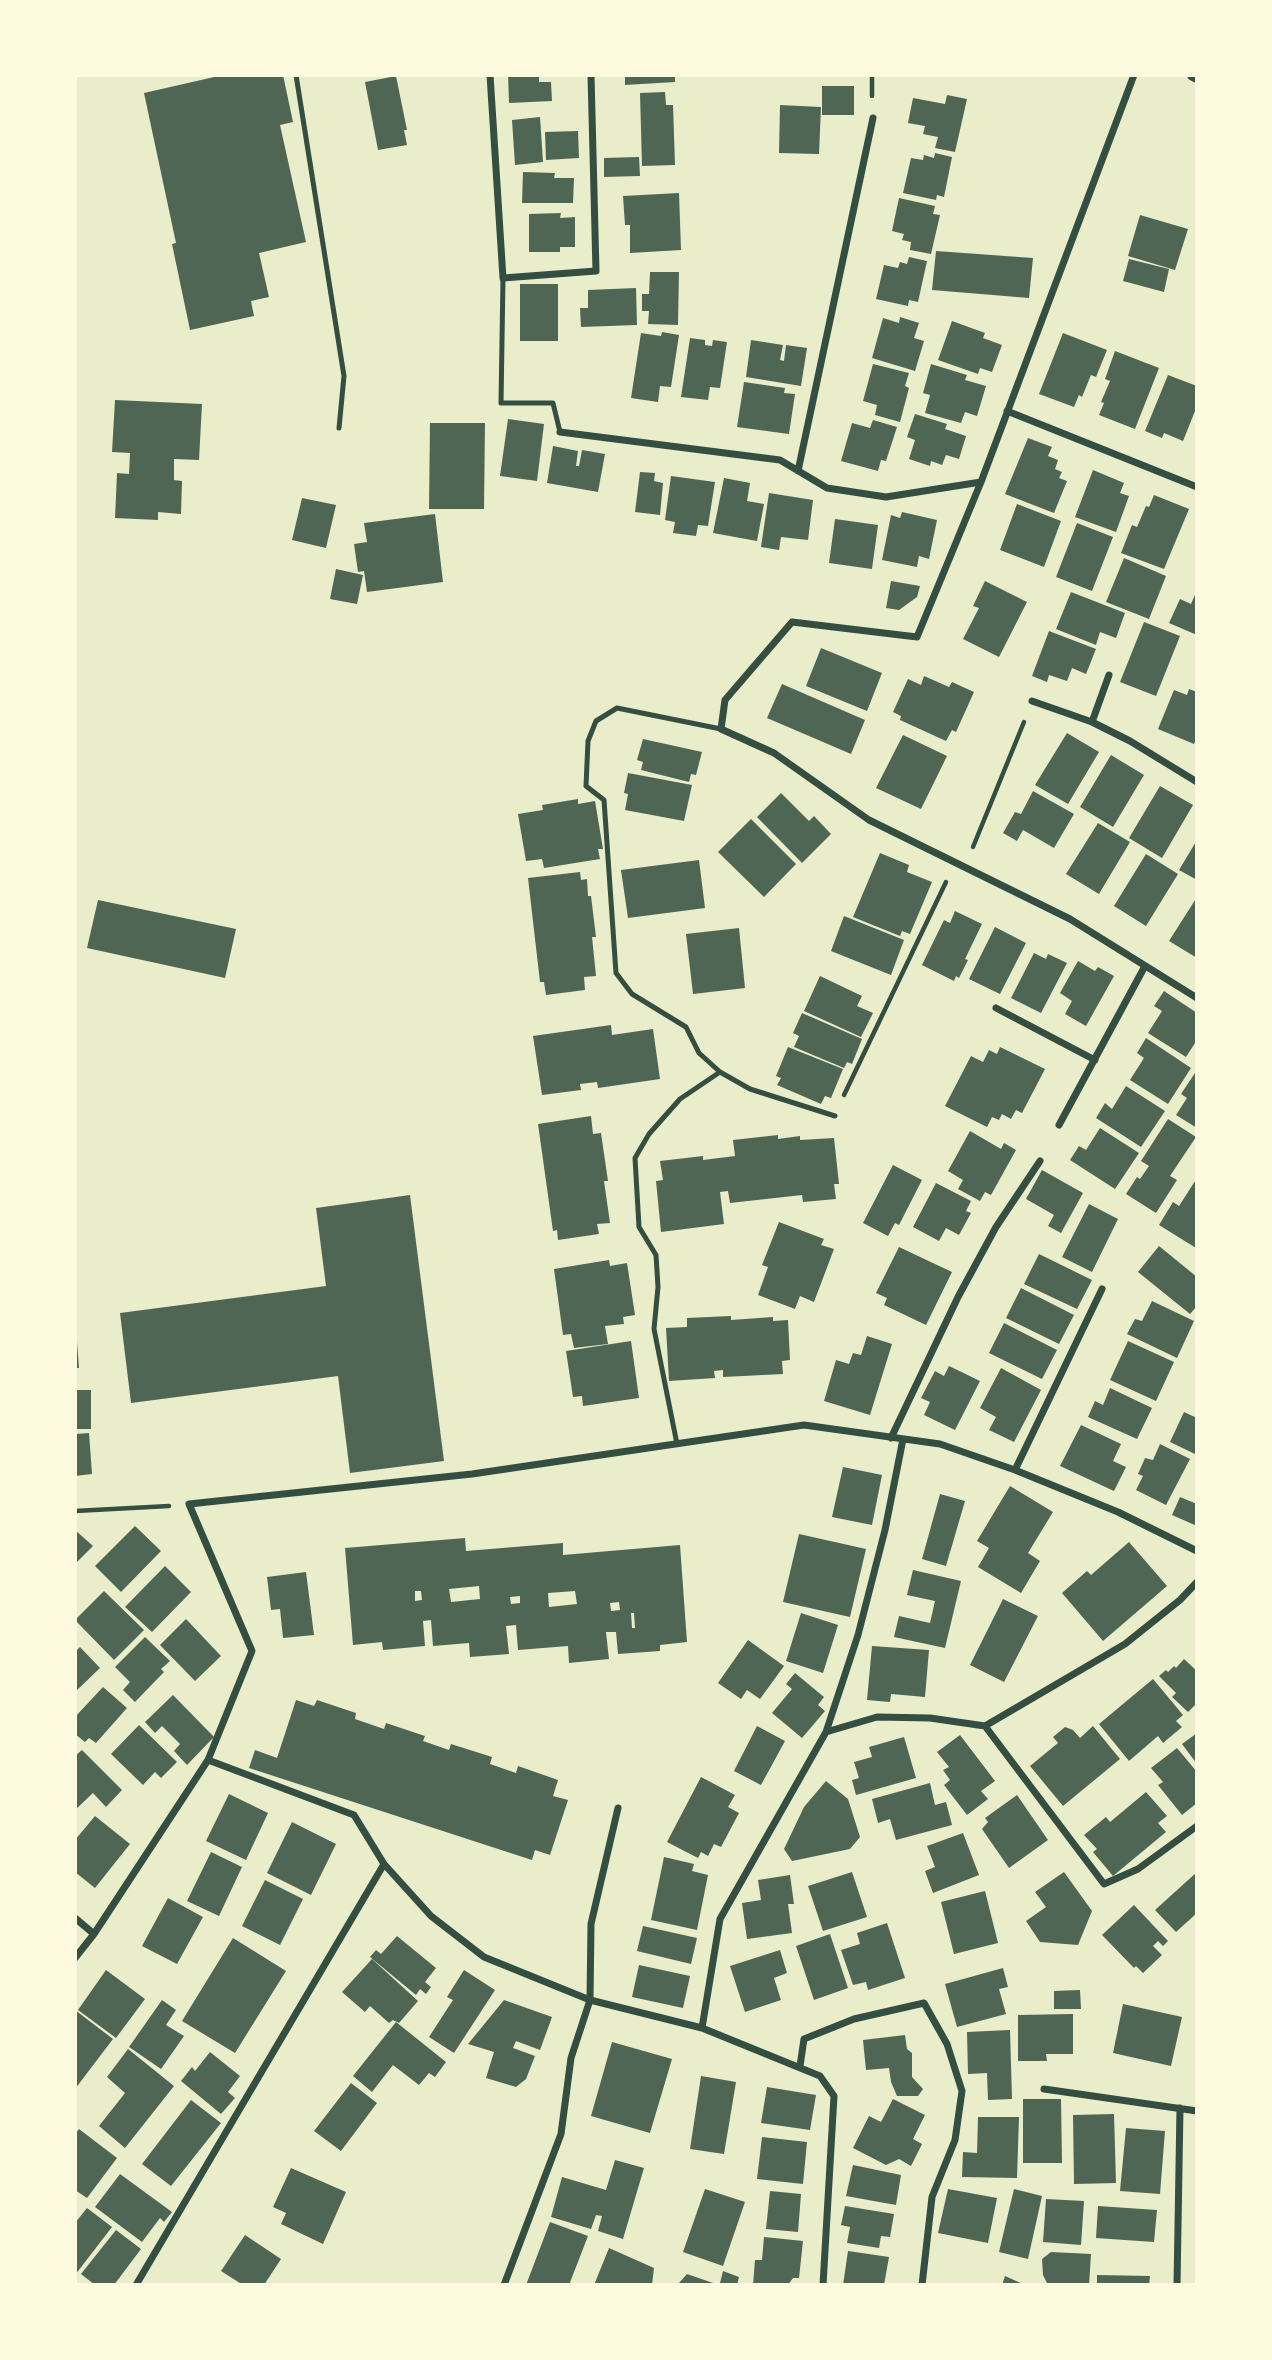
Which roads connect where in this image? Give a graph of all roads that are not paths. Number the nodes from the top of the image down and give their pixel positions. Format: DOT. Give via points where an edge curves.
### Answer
graph roads {
  1 [pos="296,75"];
  2 [pos="490,75"];
  3 [pos="591,75"];
  4 [pos="1134,75"];
  5 [pos="873,118"];
  6 [pos="503,278"];
  7 [pos="1007,411"];
  8 [pos="340,428"];
  9 [pos="560,432"];
  10 [pos="798,471"];
  11 [pos="981,482"];
  12 [pos="1197,487"];
  13 [pos="1109,675"];
  14 [pos="1032,701"];
  15 [pos="1092,722"];
  16 [pos="721,729"];
  17 [pos="1197,782"];
  18 [pos="1145,966"];
  19 [pos="1197,998"];
  20 [pos="996,1008"];
  21 [pos="1095,1060"];
  22 [pos="720,1072"];
  23 [pos="835,1116"];
  24 [pos="1059,1125"];
  25 [pos="1040,1161"];
  26 [pos="1102,1289"];
  27 [pos="891,1438"];
  28 [pos="903,1439"];
  29 [pos="677,1444"];
  30 [pos="1015,1470"];
  31 [pos="1197,1551"];
  32 [pos="1197,1582"];
  33 [pos="985,1726"];
  34 [pos="826,1732"];
  35 [pos="208,1760"];
  36 [pos="618,1808"];
  37 [pos="1197,1826"];
  38 [pos="384,1864"];
  39 [pos="75,1917"];
  40 [pos="94,1934"];
  41 [pos="75,1958"];
  42 [pos="590,2000"];
  43 [pos="702,2028"];
  44 [pos="800,2066"];
  45 [pos="1044,2089"];
  46 [pos="1180,2108"];
  47 [pos="1197,2111"];
  48 [pos="136,2285"];
  49 [pos="504,2285"];
  50 [pos="822,2285"];
  51 [pos="922,2285"];
  52 [pos="1177,2285"];
  1 -- 8 [label="lane" via="344,376"];
  2 -- 6 [label="street"];
  3 -- 6 [label="street" via="596,271"];
  4 -- 7 [label="street"];
  5 -- 10 [label="street"];
  6 -- 9 [label="lane" via="502,403 553,403"];
  7 -- 11 [label="street"];
  7 -- 12 [label="street"];
  9 -- 10 [label="street" via="780,460"];
  10 -- 11 [label="street" via="827,488 886,497"];
  11 -- 16 [label="street" via="917,637 792,622 725,700"];
  13 -- 15 [label="street"];
  14 -- 15 [label="street"];
  15 -- 17 [label="street"];
  16 -- 18 [label="street" via="774,753 869,820 1070,919"];
  16 -- 22 [label="lane" via="617,708 596,721 588,741 586,786 604,800 615,972 632,993 686,1027 699,1053"];
  18 -- 19 [label="street"];
  18 -- 21 [label="street"];
  20 -- 21 [label="street"];
  21 -- 24 [label="street"];
  22 -- 23 [label="lane" via="750,1089"];
  22 -- 29 [label="lane" via="680,1098 635,1158 639,1227 656,1255 654,1329"];
  25 -- 27 [label="street" via="996,1227 958,1297"];
  26 -- 30 [label="street"];
  27 -- 28 [label="street"];
  27 -- 29 [label="street" via="803,1425"];
  28 -- 30 [label="street" via="940,1444"];
  28 -- 34 [label="street" via="858,1635"];
  29 -- 35 [label="street" via="472,1474 189,1504 252,1651"];
  30 -- 31 [label="street" via="1118,1512"];
  32 -- 33 [label="street" via="1125,1644"];
  33 -- 34 [label="street" via="877,1717"];
  33 -- 37 [label="street" via="1104,1884 1138,1869"];
  34 -- 43 [label="street" via="720,1919"];
  35 -- 38 [label="street" via="354,1815"];
  35 -- 40 [label="street"];
  36 -- 42 [label="street" via="591,1924"];
  38 -- 42 [label="street" via="431,1916 484,1957"];
  38 -- 48 [label="street"];
  39 -- 40 [label="street"];
  40 -- 41 [label="street"];
  42 -- 43 [label="street"];
  42 -- 49 [label="street" via="571,2058 561,2134"];
  43 -- 44 [label="street"];
  44 -- 50 [label="street" via="820,2076 834,2096"];
  44 -- 51 [label="street" via="804,2039 853,2019 924,2003 947,2044 962,2091 955,2140 932,2197"];
  45 -- 46 [label="street"];
  46 -- 47 [label="street"];
  46 -- 52 [label="street"];
}
